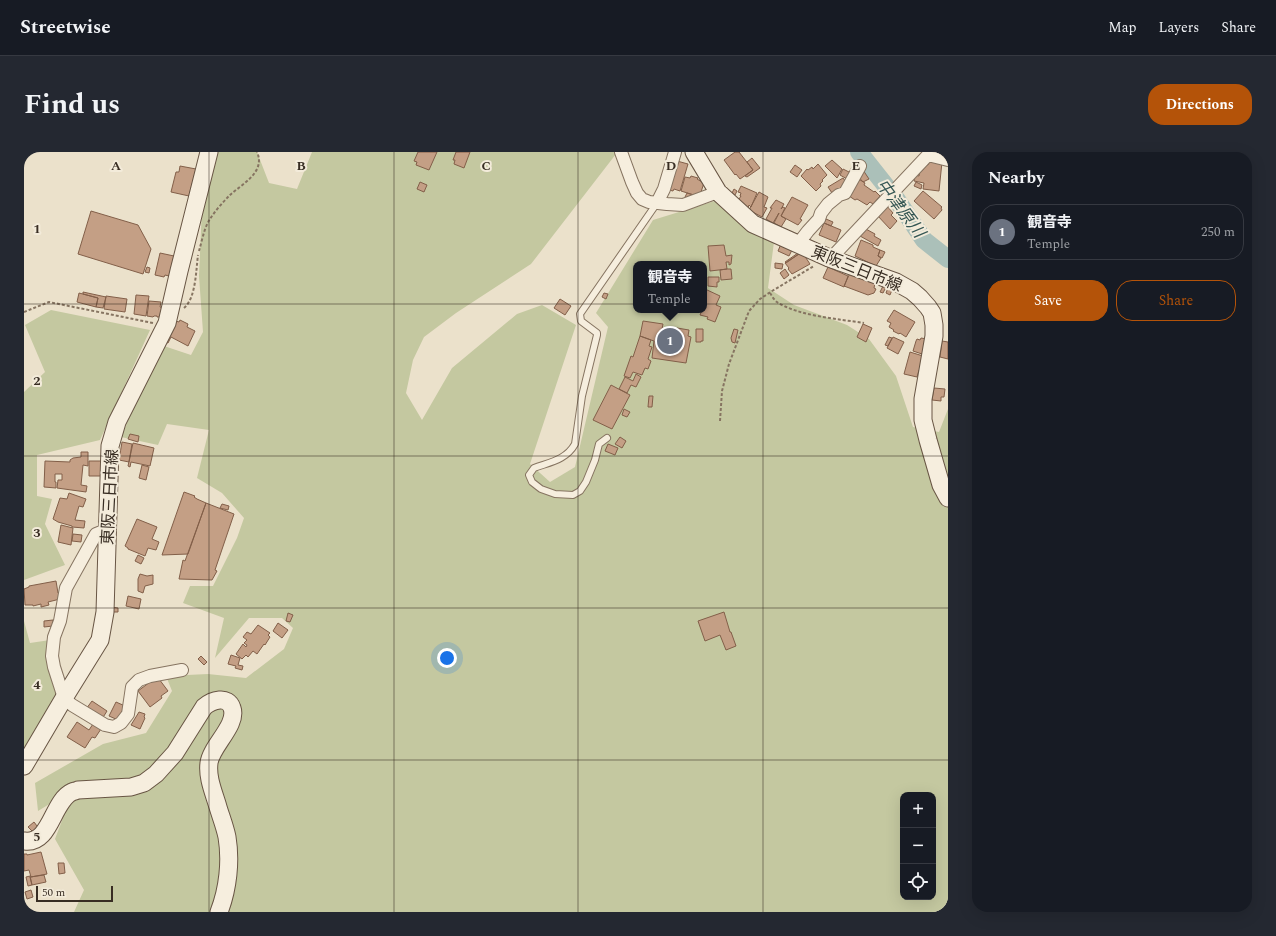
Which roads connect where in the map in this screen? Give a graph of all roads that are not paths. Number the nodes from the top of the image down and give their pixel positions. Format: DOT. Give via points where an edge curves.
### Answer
graph roads {
  1 [pos="209,152"];
  2 [pos="621,152"];
  3 [pos="675,152"];
  4 [pos="696,153"];
  5 [pos="927,153"];
  6 [pos="948,160"];
  7 [pos="860,166"];
  8 [pos="718,192"];
  9 [pos="824,194"];
  10 [pos="657,203"];
  11 [pos="821,213"];
  12 [pos="798,244"];
  13 [pos="829,258"];
  14 [pos="607,438"];
  15 [pos="948,498"];
  16 [pos="107,533"];
  17 [pos="182,670"];
  18 [pos="64,698"];
  19 [pos="24,766"];
  20 [pos="24,842"];
  21 [pos="219,912"];
  1 -- 16 [label="main road, 東阪三日市線" via="169,318 117,422 110,446"];
  2 -- 10 [label="street" via="632,182 642,199"];
  3 -- 10 [label="street" via="664,190"];
  4 -- 8 [label="main road, 東阪三日市線"];
  5 -- 6 [label="street"];
  5 -- 13 [label="street" via="901,184"];
  7 -- 11 [label="street" via="845,193 828,204"];
  8 -- 10 [label="street" via="683,205"];
  8 -- 12 [label="main road, 東阪三日市線" via="753,224"];
  9 -- 11 [label="street"];
  10 -- 14 [label="lane" via="580,314 581,321 597,332 597,335 582,396 575,444 571,451 558,460 534,468 529,475 532,482 541,489 555,494 573,495 586,482 599,444"];
  11 -- 12 [label="street"];
  12 -- 13 [label="main road, 東阪三日市線"];
  13 -- 15 [label="main road, 東阪三日市線" via="902,285 920,298 932,313 934,336 923,399 923,420 941,485"];
  16 -- 18 [label="main road, 東阪三日市線" via="105,612 100,640"];
  16 -- 18 [label="street" via="96,534 66,588 52,656"];
  17 -- 18 [label="street" via="138,680 132,687 128,714 114,727 105,725"];
  18 -- 19 [label="main road, 東阪三日市線"];
  20 -- 21 [label="main road" via="35,840 45,832 65,797 71,792 131,787 144,783 175,754 204,707 214,700 225,700 233,708 233,714 209,762 210,778 228,844 226,886"];
}
